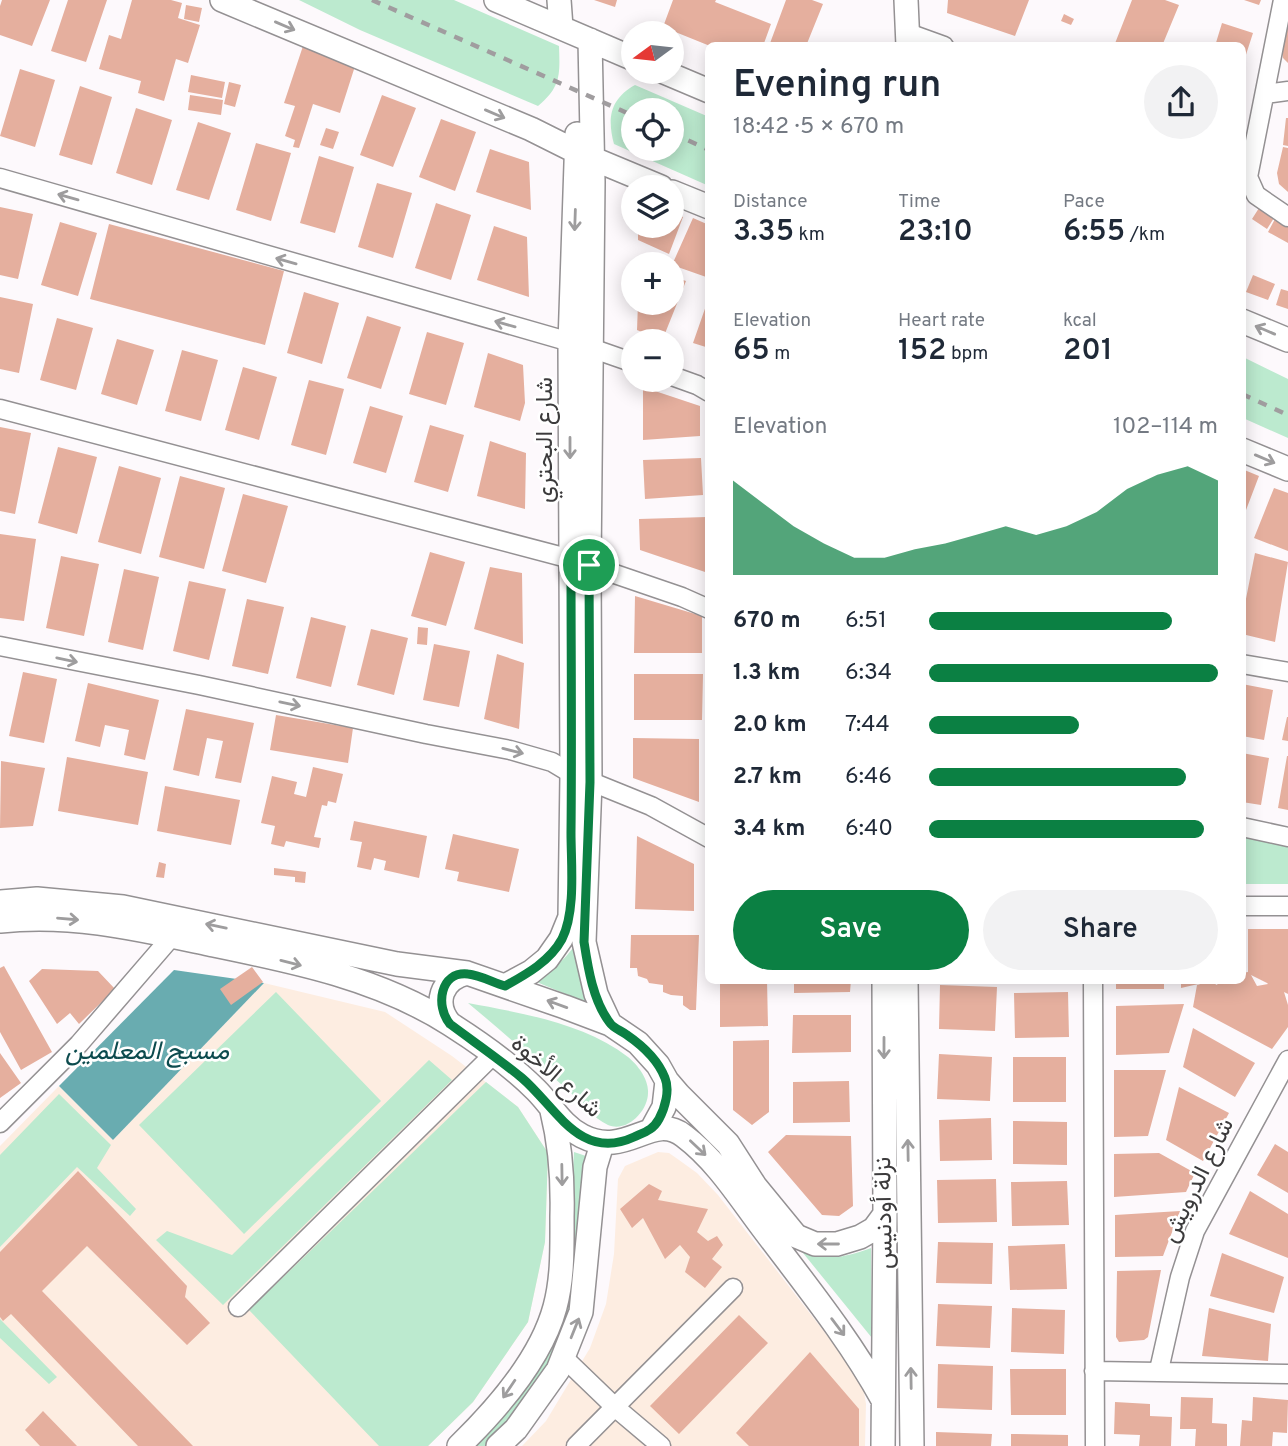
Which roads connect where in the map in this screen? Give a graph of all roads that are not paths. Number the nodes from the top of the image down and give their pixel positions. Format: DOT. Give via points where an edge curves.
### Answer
graph roads {
  1 [pos="222,0"];
  2 [pos="496,0"];
  3 [pos="559,0"];
  4 [pos="906,0"];
  5 [pos="1283,0"];
  6 [pos="575,33"];
  7 [pos="908,39"];
  8 [pos="621,53"];
  9 [pos="684,80"];
  10 [pos="705,89"];
  11 [pos="1288,91"];
  12 [pos="1265,94"];
  13 [pos="585,155"];
  14 [pos="632,175"];
  15 [pos="0,178"];
  16 [pos="684,197"];
  17 [pos="705,205"];
  18 [pos="1288,217"];
  19 [pos="1246,323"];
  20 [pos="1288,340"];
  21 [pos="580,346"];
  22 [pos="621,359"];
  23 [pos="684,380"];
  24 [pos="705,390"];
  25 [pos="0,409"];
  26 [pos="1246,452"];
  27 [pos="1288,469"];
  28 [pos="580,562"];
  29 [pos="705,607"];
  30 [pos="0,646"];
  31 [pos="1246,665"];
  32 [pos="1288,672"];
  33 [pos="581,778"];
  34 [pos="1246,828"];
  35 [pos="705,836"];
  36 [pos="1288,837"];
  37 [pos="0,902"];
  38 [pos="1246,906"];
  39 [pos="1288,906"];
  40 [pos="0,921"];
  41 [pos="180,928"];
  42 [pos="467,973"];
  43 [pos="884,984"];
  44 [pos="906,984"];
  45 [pos="1093,984"];
  46 [pos="505,986"];
  47 [pos="450,1024"];
  48 [pos="610,1024"];
  49 [pos="493,1055"];
  50 [pos="1288,1059"];
  51 [pos="667,1081"];
  52 [pos="551,1108"];
  53 [pos="0,1123"];
  54 [pos="652,1129"];
  55 [pos="602,1144"];
  56 [pos="885,1214"];
  57 [pos="733,1288"];
  58 [pos="238,1307"];
  59 [pos="563,1357"];
  60 [pos="1159,1370"];
  61 [pos="1094,1371"];
  62 [pos="1288,1374"];
  63 [pos="883,1400"];
  64 [pos="616,1408"];
  65 [pos="459,1446"];
  66 [pos="498,1446"];
  67 [pos="576,1446"];
  68 [pos="661,1446"];
  69 [pos="883,1446"];
  70 [pos="912,1446"];
  71 [pos="1095,1446"];
  1 -- 13 [label="main road, one-way"];
  2 -- 6 [label="main road"];
  3 -- 6 [label="main road, شارع البحتري"];
  4 -- 7 [label="main road"];
  5 -- 12 [label="street"];
  6 -- 8 [label="main road"];
  6 -- 13 [label="main road, شارع البحتري"];
  9 -- 10 [label="main road"];
  11 -- 12 [label="street"];
  12 -- 18 [label="street" via="1248,177 1256,195"];
  13 -- 14 [label="main road"];
  13 -- 21 [label="main road, شارع البحتري"];
  21 -- 15 [label="street, one-way"];
  16 -- 17 [label="main road"];
  20 -- 19 [label="main road, one-way"];
  21 -- 22 [label="street"];
  21 -- 28 [label="main road, شارع البحتري"];
  23 -- 24 [label="street"];
  25 -- 28 [label="street"];
  26 -- 27 [label="main road, one-way"];
  28 -- 29 [label="street"];
  28 -- 33 [label="main road, شارع البحتري"];
  30 -- 33 [label="street, one-way" via="510,750 552,762"];
  31 -- 32 [label="street"];
  33 -- 35 [label="street" via="651,806"];
  33 -- 46 [label="main road" via="570,916 562,939 531,972"];
  33 -- 48 [label="main road" via="584,942 596,994"];
  34 -- 36 [label="street"];
  37 -- 41 [label="main road, شارع الأخوة" via="37,899 123,907"];
  38 -- 39 [label="street"];
  40 -- 41 [label="main road, شارع الأخوة, one-way" via="36,917"];
  42 -- 41 [label="main road, شارع الأخوة, one-way"];
  41 -- 47 [label="main road, شارع الأخوة, one-way" via="353,978"];
  41 -- 53 [label="street" via="79,1044"];
  42 -- 46 [label="main road, شارع الأخوة"];
  42 -- 47 [label="main road" via="451,979 442,993 441,1010"];
  43 -- 56 [label="main road, one-way"];
  70 -- 44 [label="main road, نزلة أودنيس, one-way"];
  45 -- 61 [label="street"];
  48 -- 46 [label="main road, شارع الأخوة, one-way"];
  47 -- 49 [label="main road, شارع الأخوة"];
  48 -- 51 [label="main road, شارع الأخوة" via="650,1055"];
  49 -- 52 [label="main road, شارع الأخوة"];
  49 -- 58 [label="street"];
  50 -- 60 [label="street, شارع الدرويش" via="1195,1231"];
  51 -- 54 [label="main road" via="664,1107"];
  56 -- 51 [label="main road, شارع الأخوة, one-way" via="874,1229 837,1244 815,1244 796,1236 728,1144"];
  52 -- 55 [label="main road, شارع الأخوة" via="568,1127"];
  52 -- 65 [label="main road, one-way" via="563,1169 562,1269 555,1307 541,1342 494,1412"];
  54 -- 55 [label="main road, شارع الأخوة" via="625,1142"];
  54 -- 63 [label="main road, one-way" via="681,1133 713,1162 845,1336"];
  59 -- 55 [label="main road, one-way" via="581,1312 594,1167"];
  56 -- 63 [label="main road"];
  57 -- 64 [label="street"];
  59 -- 64 [label="street"];
  59 -- 66 [label="main road" via="516,1429"];
  60 -- 61 [label="street"];
  60 -- 62 [label="street"];
  61 -- 71 [label="street"];
  63 -- 69 [label="main road"];
  64 -- 67 [label="street"];
  64 -- 68 [label="street"];
}
